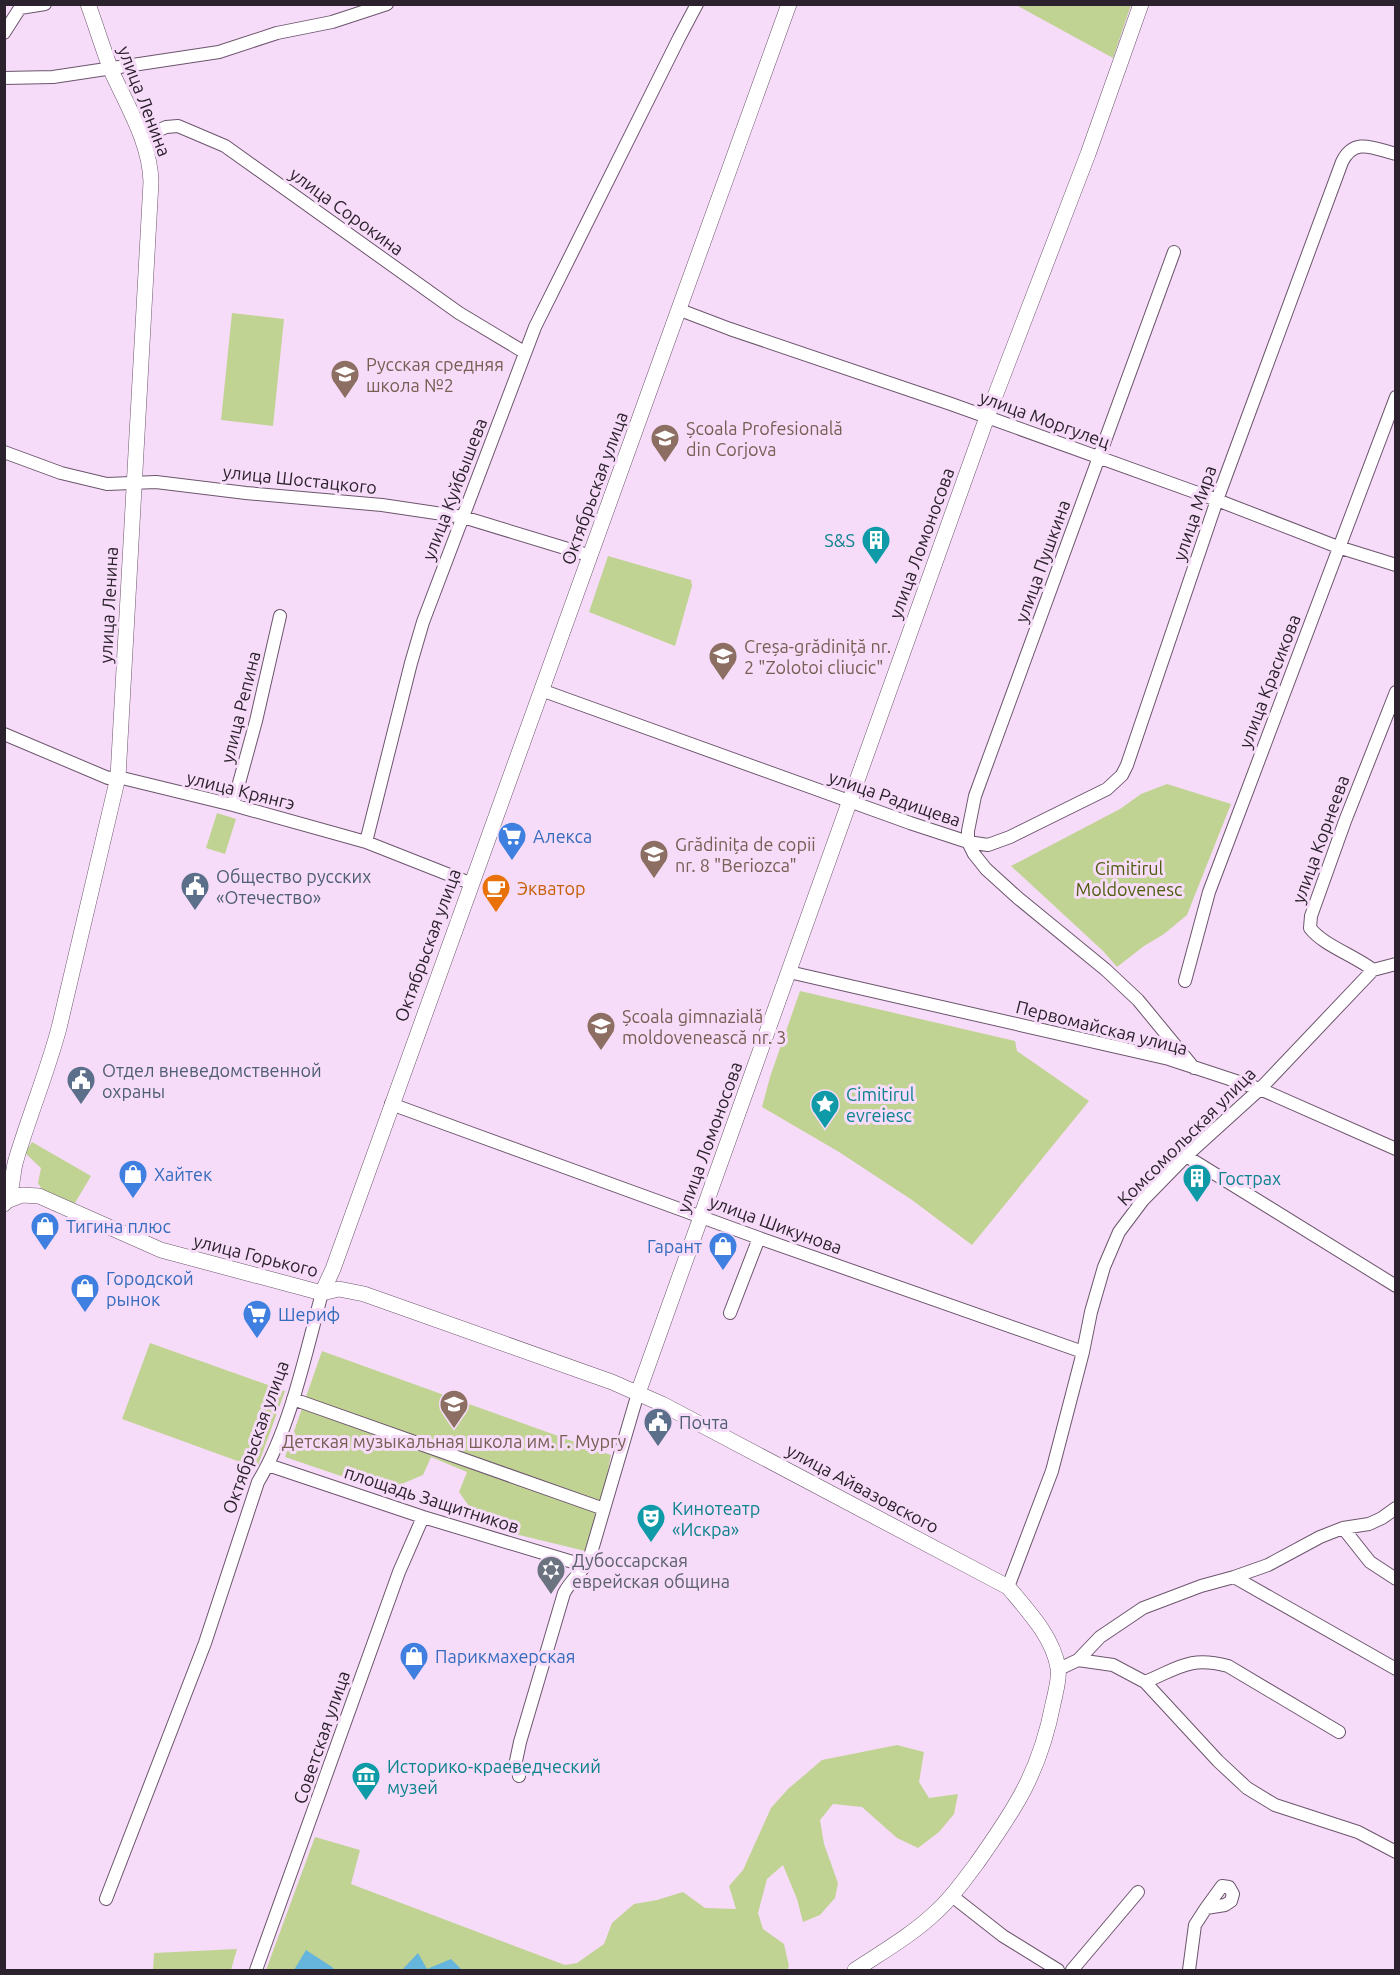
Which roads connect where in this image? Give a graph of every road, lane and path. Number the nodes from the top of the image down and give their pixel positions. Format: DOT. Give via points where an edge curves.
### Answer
graph roads {
  1 [pos="45,4"];
  2 [pos="88,4"];
  3 [pos="387,4"];
  4 [pos="697,4"];
  5 [pos="789,4"];
  6 [pos="1141,4"];
  7 [pos="4,33"];
  8 [pos="111,68"];
  9 [pos="4,78"];
  10 [pos="142,138"];
  11 [pos="1395,154"];
  12 [pos="1174,252"];
  13 [pos="680,310"];
  14 [pos="524,352"];
  15 [pos="1395,397"];
  16 [pos="987,417"];
  17 [pos="4,452"];
  18 [pos="1100,459"];
  19 [pos="134,482"];
  20 [pos="1217,500"];
  21 [pos="463,517"];
  22 [pos="1338,547"];
  23 [pos="591,556"];
  24 [pos="1395,565"];
  25 [pos="280,616"];
  26 [pos="541,690"];
  27 [pos="1395,692"];
  28 [pos="4,734"];
  29 [pos="118,777"];
  30 [pos="850,801"];
  31 [pos="233,805"];
  32 [pos="366,842"];
  33 [pos="968,842"];
  34 [pos="471,883"];
  35 [pos="1395,964"];
  36 [pos="1373,970"];
  37 [pos="789,972"];
  38 [pos="1185,981"];
  39 [pos="1194,1068"];
  40 [pos="1260,1089"];
  41 [pos="391,1104"];
  42 [pos="1395,1149"];
  43 [pos="1186,1156"];
  44 [pos="6,1200"];
  45 [pos="701,1216"];
  46 [pos="759,1238"];
  47 [pos="1395,1286"];
  48 [pos="322,1293"];
  49 [pos="730,1313"];
  50 [pos="1083,1352"];
  51 [pos="638,1393"];
  52 [pos="293,1399"];
  53 [pos="268,1465"];
  54 [pos="1395,1508"];
  55 [pos="604,1509"];
  56 [pos="423,1517"];
  57 [pos="1343,1528"];
  58 [pos="586,1566"];
  59 [pos="1234,1577"];
  60 [pos="1395,1579"];
  61 [pos="1008,1587"];
  62 [pos="1078,1660"];
  63 [pos="1059,1669"];
  64 [pos="1395,1669"];
  65 [pos="1144,1682"];
  66 [pos="1339,1732"];
  67 [pos="519,1776"];
  68 [pos="1395,1852"];
  69 [pos="1138,1892"];
  70 [pos="952,1896"];
  71 [pos="106,1899"];
  72 [pos="1206,1908"];
  73 [pos="256,1971"];
  74 [pos="855,1971"];
  75 [pos="1058,1971"];
  76 [pos="1072,1971"];
  77 [pos="1189,1971"];
  1 -- 7 [label="street" via="20,8"];
  2 -- 8 [label="street, улица Ленина"];
  3 -- 8 [label="street" via="219,52"];
  4 -- 14 [label="street, улица Куйбышева"];
  5 -- 13 [label="street, Октябрьская улица"];
  6 -- 16 [label="street, улица Ломоносова"];
  8 -- 9 [label="street" via="53,77"];
  8 -- 10 [label="street, улица Ленина"];
  10 -- 14 [label="street, улица Сорокина" via="178,126 225,146 459,313"];
  10 -- 19 [label="street, улица Ленина" via="152,182"];
  11 -- 20 [label="street, улица Мира" via="1367,146 1356,146 1346,152"];
  12 -- 18 [label="street, улица Пушкина"];
  13 -- 16 [label="street, улица Моргулец"];
  13 -- 23 [label="street, Октябрьская улица"];
  14 -- 21 [label="street, улица Куйбышева"];
  15 -- 22 [label="street, улица Красикова"];
  16 -- 18 [label="street, улица Моргулец"];
  16 -- 30 [label="street, улица Ломоносова"];
  17 -- 19 [label="street, улица Шостацкого" via="61,473 107,484"];
  18 -- 20 [label="street, улица Моргулец"];
  18 -- 33 [label="street, улица Пушкина" via="975,796"];
  19 -- 21 [label="street, улица Шостацкого" via="382,505"];
  19 -- 29 [label="street, улица Ленина"];
  20 -- 22 [label="street, улица Моргулец"];
  20 -- 33 [label="street, улица Мира" via="1122,775 1107,789 1010,837 988,845"];
  21 -- 23 [label="street, улица Шостацкого"];
  21 -- 32 [label="street, улица Куйбышева" via="423,622"];
  22 -- 24 [label="street, улица Моргулец"];
  22 -- 38 [label="street, улица Красикова" via="1209,892"];
  23 -- 26 [label="street, Октябрьская улица"];
  25 -- 31 [label="street, улица Репина"];
  26 -- 30 [label="street, улица Радищева"];
  26 -- 34 [label="street, Октябрьская улица"];
  27 -- 36 [label="street, улица Корнеева" via="1345,821 1310,928 1317,937"];
  28 -- 29 [label="street, улица Крянгэ" via="108,778"];
  29 -- 31 [label="street, улица Крянгэ"];
  29 -- 44 [label="street, улица Ленина" via="59,1028"];
  30 -- 33 [label="street, улица Радищева"];
  30 -- 37 [label="street, улица Ломоносова"];
  31 -- 32 [label="street, улица Крянгэ"];
  32 -- 34 [label="street, улица Крянгэ"];
  33 -- 39 [label="street, улица Радищева" via="994,877 1138,1000"];
  34 -- 41 [label="street, Октябрьская улица"];
  35 -- 36 [label="street"];
  36 -- 40 [label="street, Комсомольская улица"];
  37 -- 39 [label="street, Первомайская улица"];
  37 -- 45 [label="street, улица Ломоносова"];
  39 -- 40 [label="street, Первомайская улица"];
  40 -- 42 [label="street, Первомайская улица"];
  40 -- 43 [label="street, Комсомольская улица"];
  41 -- 45 [label="street, улица Шикунова"];
  41 -- 48 [label="street, Октябрьская улица"];
  43 -- 47 [label="street"];
  43 -- 50 [label="street, Комсомольская улица" via="1143,1200 1119,1232 1104,1267"];
  44 -- 48 [label="street, улица Горького" via="39,1196 161,1250"];
  45 -- 46 [label="street, улица Шикунова"];
  45 -- 51 [label="street, улица Ломоносова"];
  46 -- 49 [label="street"];
  46 -- 50 [label="street, улица Шикунова"];
  48 -- 51 [label="street, улица Горького" via="339,1289 364,1294"];
  48 -- 52 [label="street, Октябрьская улица"];
  50 -- 61 [label="street, Комсомольская улица" via="1052,1471"];
  51 -- 55 [label="street, улица Ломоносова"];
  51 -- 61 [label="street, улица Айвазовского"];
  52 -- 53 [label="street, Октябрьская улица"];
  52 -- 55 [label="street"];
  53 -- 56 [label="street, площадь Защитников"];
  53 -- 71 [label="street, Октябрьская улица" via="258,1482 205,1643"];
  54 -- 57 [label="street" via="1369,1524"];
  55 -- 58 [label="street, улица Ломоносова"];
  56 -- 58 [label="street, площадь Защитников"];
  56 -- 73 [label="street, Советская улица" via="399,1572"];
  57 -- 59 [label="street"];
  57 -- 60 [label="street" via="1370,1562"];
  58 -- 67 [label="street, улица Ломоносова" via="564,1593 520,1742 516,1761"];
  59 -- 62 [label="street" via="1143,1608 1100,1637"];
  59 -- 64 [label="street"];
  61 -- 63 [label="street, улица Айвазовского" via="1050,1642"];
  62 -- 63 [label="street"];
  62 -- 65 [label="street" via="1113,1665"];
  63 -- 70 [label="street" via="1049,1727 1026,1790"];
  65 -- 66 [label="street" via="1180,1665 1215,1662"];
  65 -- 68 [label="street" via="1247,1788 1275,1805 1358,1832"];
  69 -- 76 [label="street"];
  70 -- 74 [label="street" via="919,1926"];
  70 -- 75 [label="street" via="1003,1936"];
  72 -- 77 [label="street" via="1195,1925"];
}
